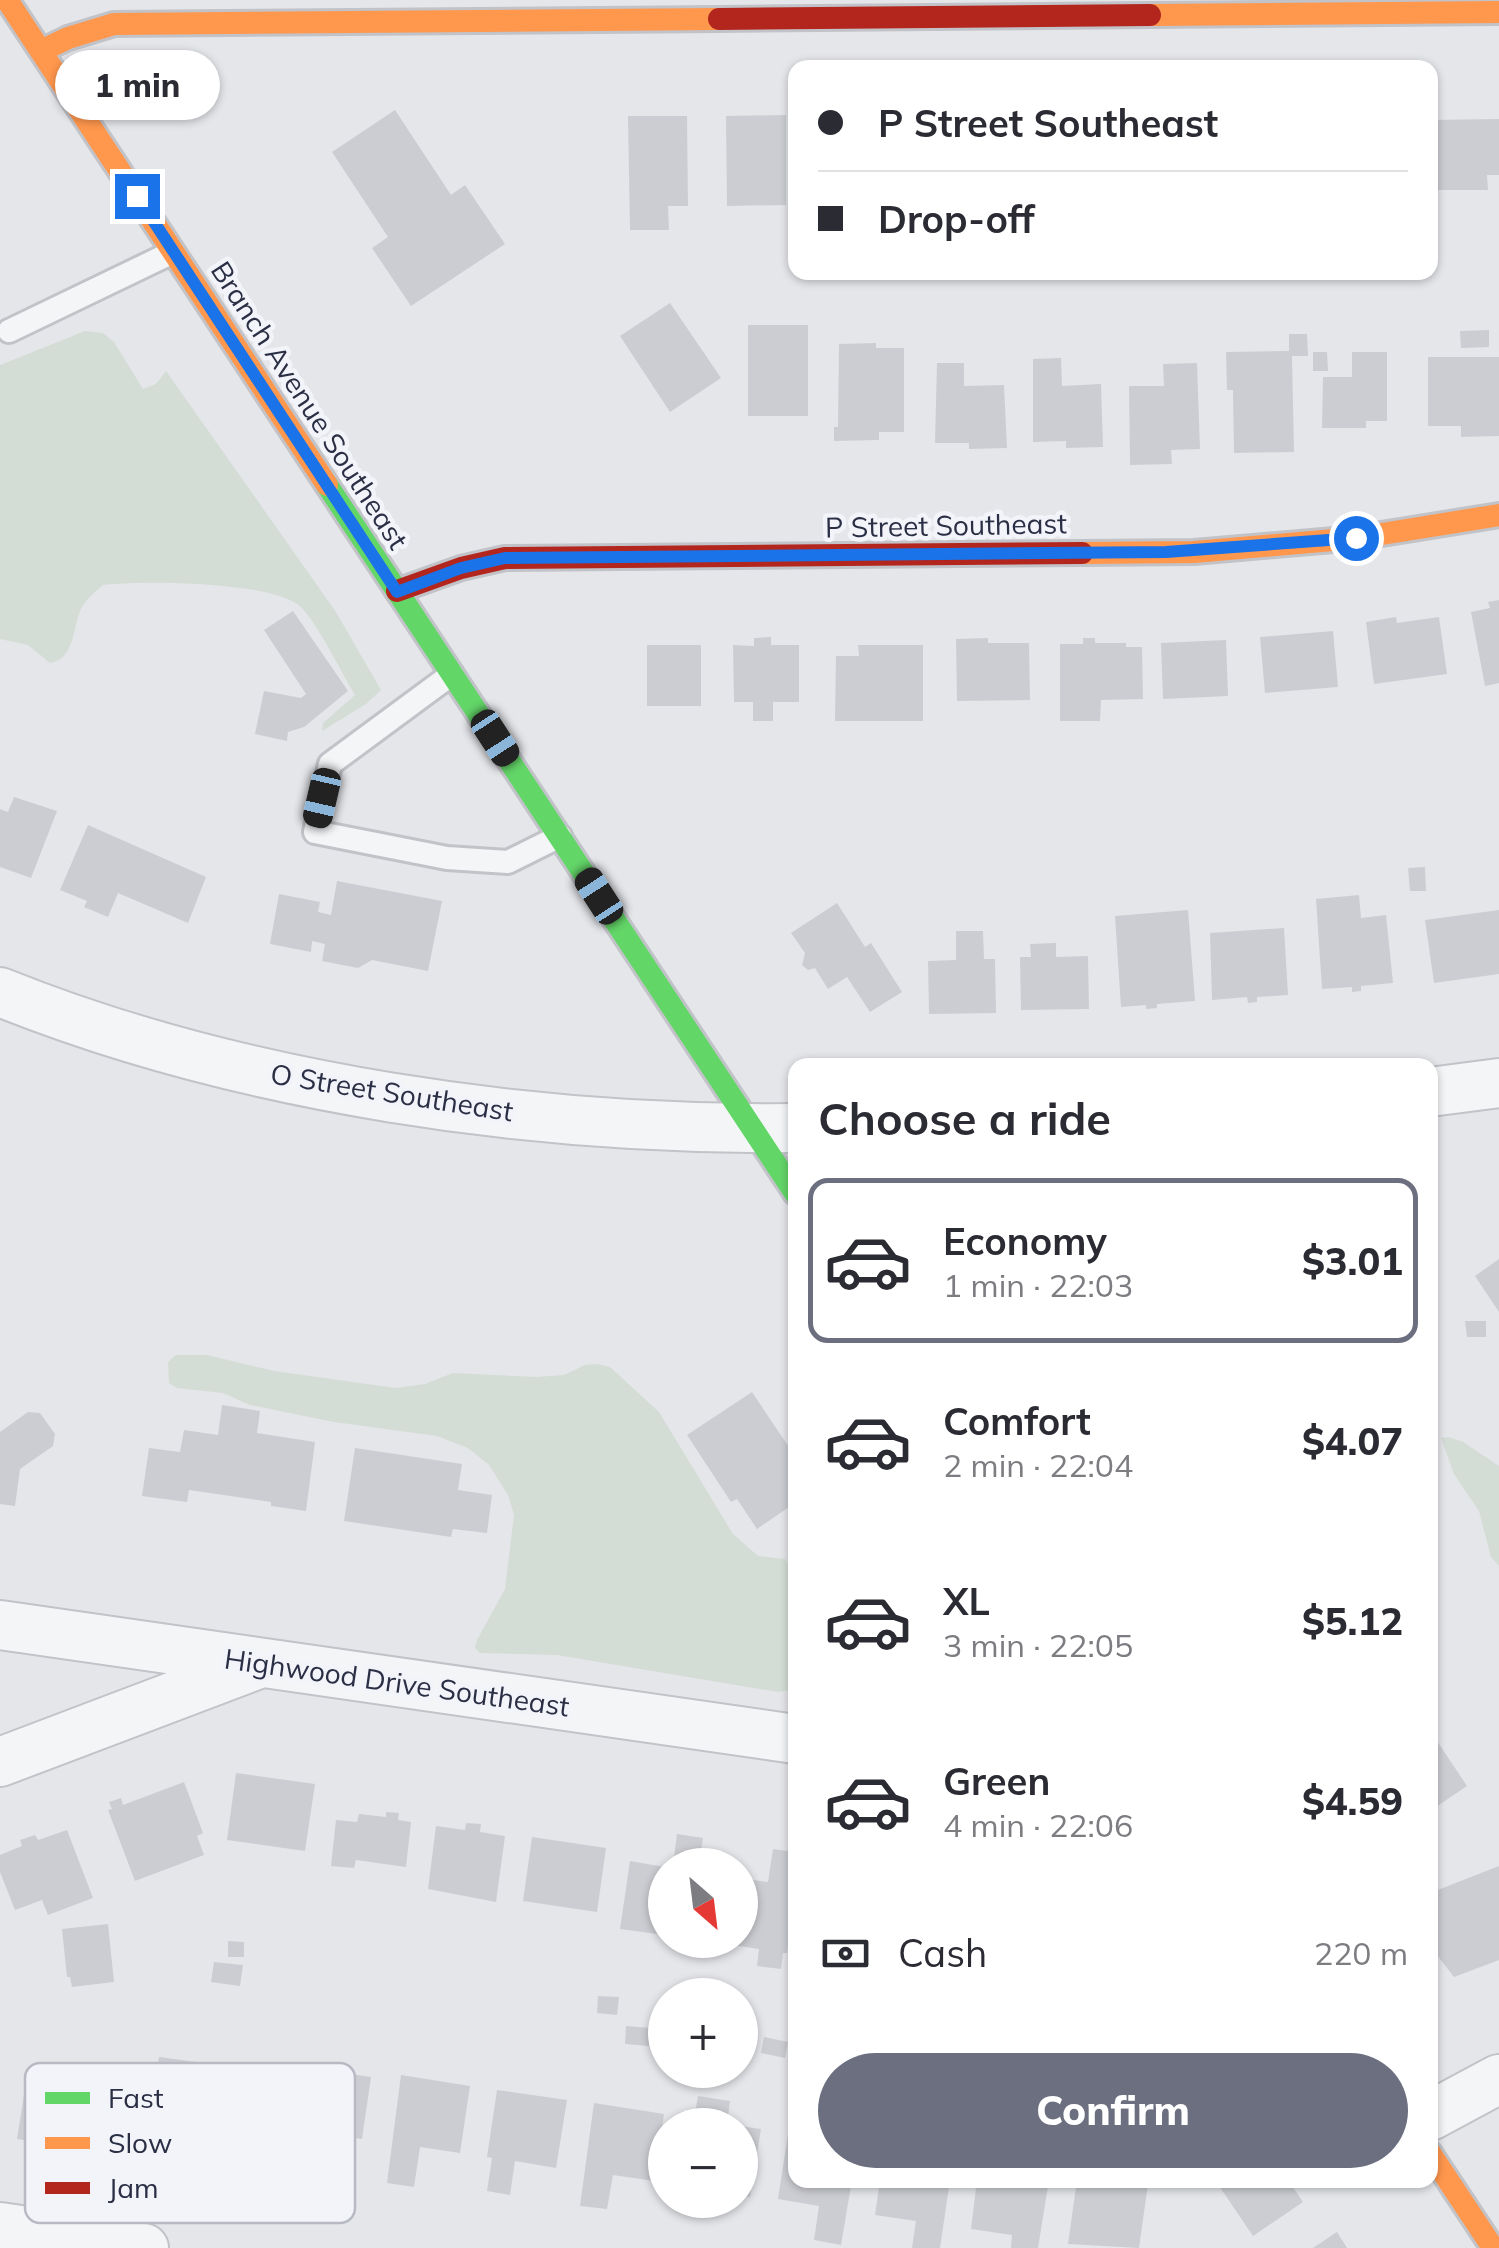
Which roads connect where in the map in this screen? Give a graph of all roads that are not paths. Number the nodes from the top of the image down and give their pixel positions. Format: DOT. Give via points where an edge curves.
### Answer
graph roads {
  1 [pos="7,0"];
  2 [pos="1330,6"];
  3 [pos="1499,12"];
  4 [pos="41,51"];
  5 [pos="173,252"];
  6 [pos="9,330"];
  7 [pos="1499,515"];
  8 [pos="397,592"];
  9 [pos="452,674"];
  10 [pos="560,836"];
  11 [pos="0,992"];
  12 [pos="1499,1083"];
  13 [pos="1438,1091"];
  14 [pos="774,1128"];
  15 [pos="788,1171"];
  16 [pos="0,1624"];
  17 [pos="260,1664"];
  18 [pos="788,1737"];
  19 [pos="0,1762"];
  20 [pos="1499,2079"];
  21 [pos="1438,2112"];
  22 [pos="1438,2164"];
  23 [pos="0,2227"];
  24 [pos="144,2248"];
  25 [pos="1493,2248"];
  1 -- 4 [label="street, Branch Avenue Southeast"];
  2 -- 3 [label="street"];
  2 -- 4 [label="street" via="114,24"];
  4 -- 5 [label="street, Branch Avenue Southeast"];
  5 -- 6 [label="lane"];
  5 -- 8 [label="street, Branch Avenue Southeast"];
  7 -- 8 [label="street, P Street Southeast" via="1338,540 1194,552 505,558"];
  8 -- 9 [label="street, Branch Avenue Southeast"];
  9 -- 10 [label="street, Branch Avenue Southeast"];
  9 -- 10 [label="lane" via="330,764 315,832 446,858 508,862"];
  10 -- 14 [label="street, Branch Avenue Southeast"];
  11 -- 14 [label="street, O Street Southeast" via="150,1042 340,1087 514,1113"];
  12 -- 13 [label="street"];
  14 -- 15 [label="street, Branch Avenue Southeast"];
  16 -- 17 [label="street, Highwood Drive Southeast"];
  17 -- 18 [label="street, Highwood Drive Southeast"];
  17 -- 19 [label="street"];
  20 -- 21 [label="street"];
  22 -- 25 [label="street"];
  23 -- 24 [label="street"];
}
